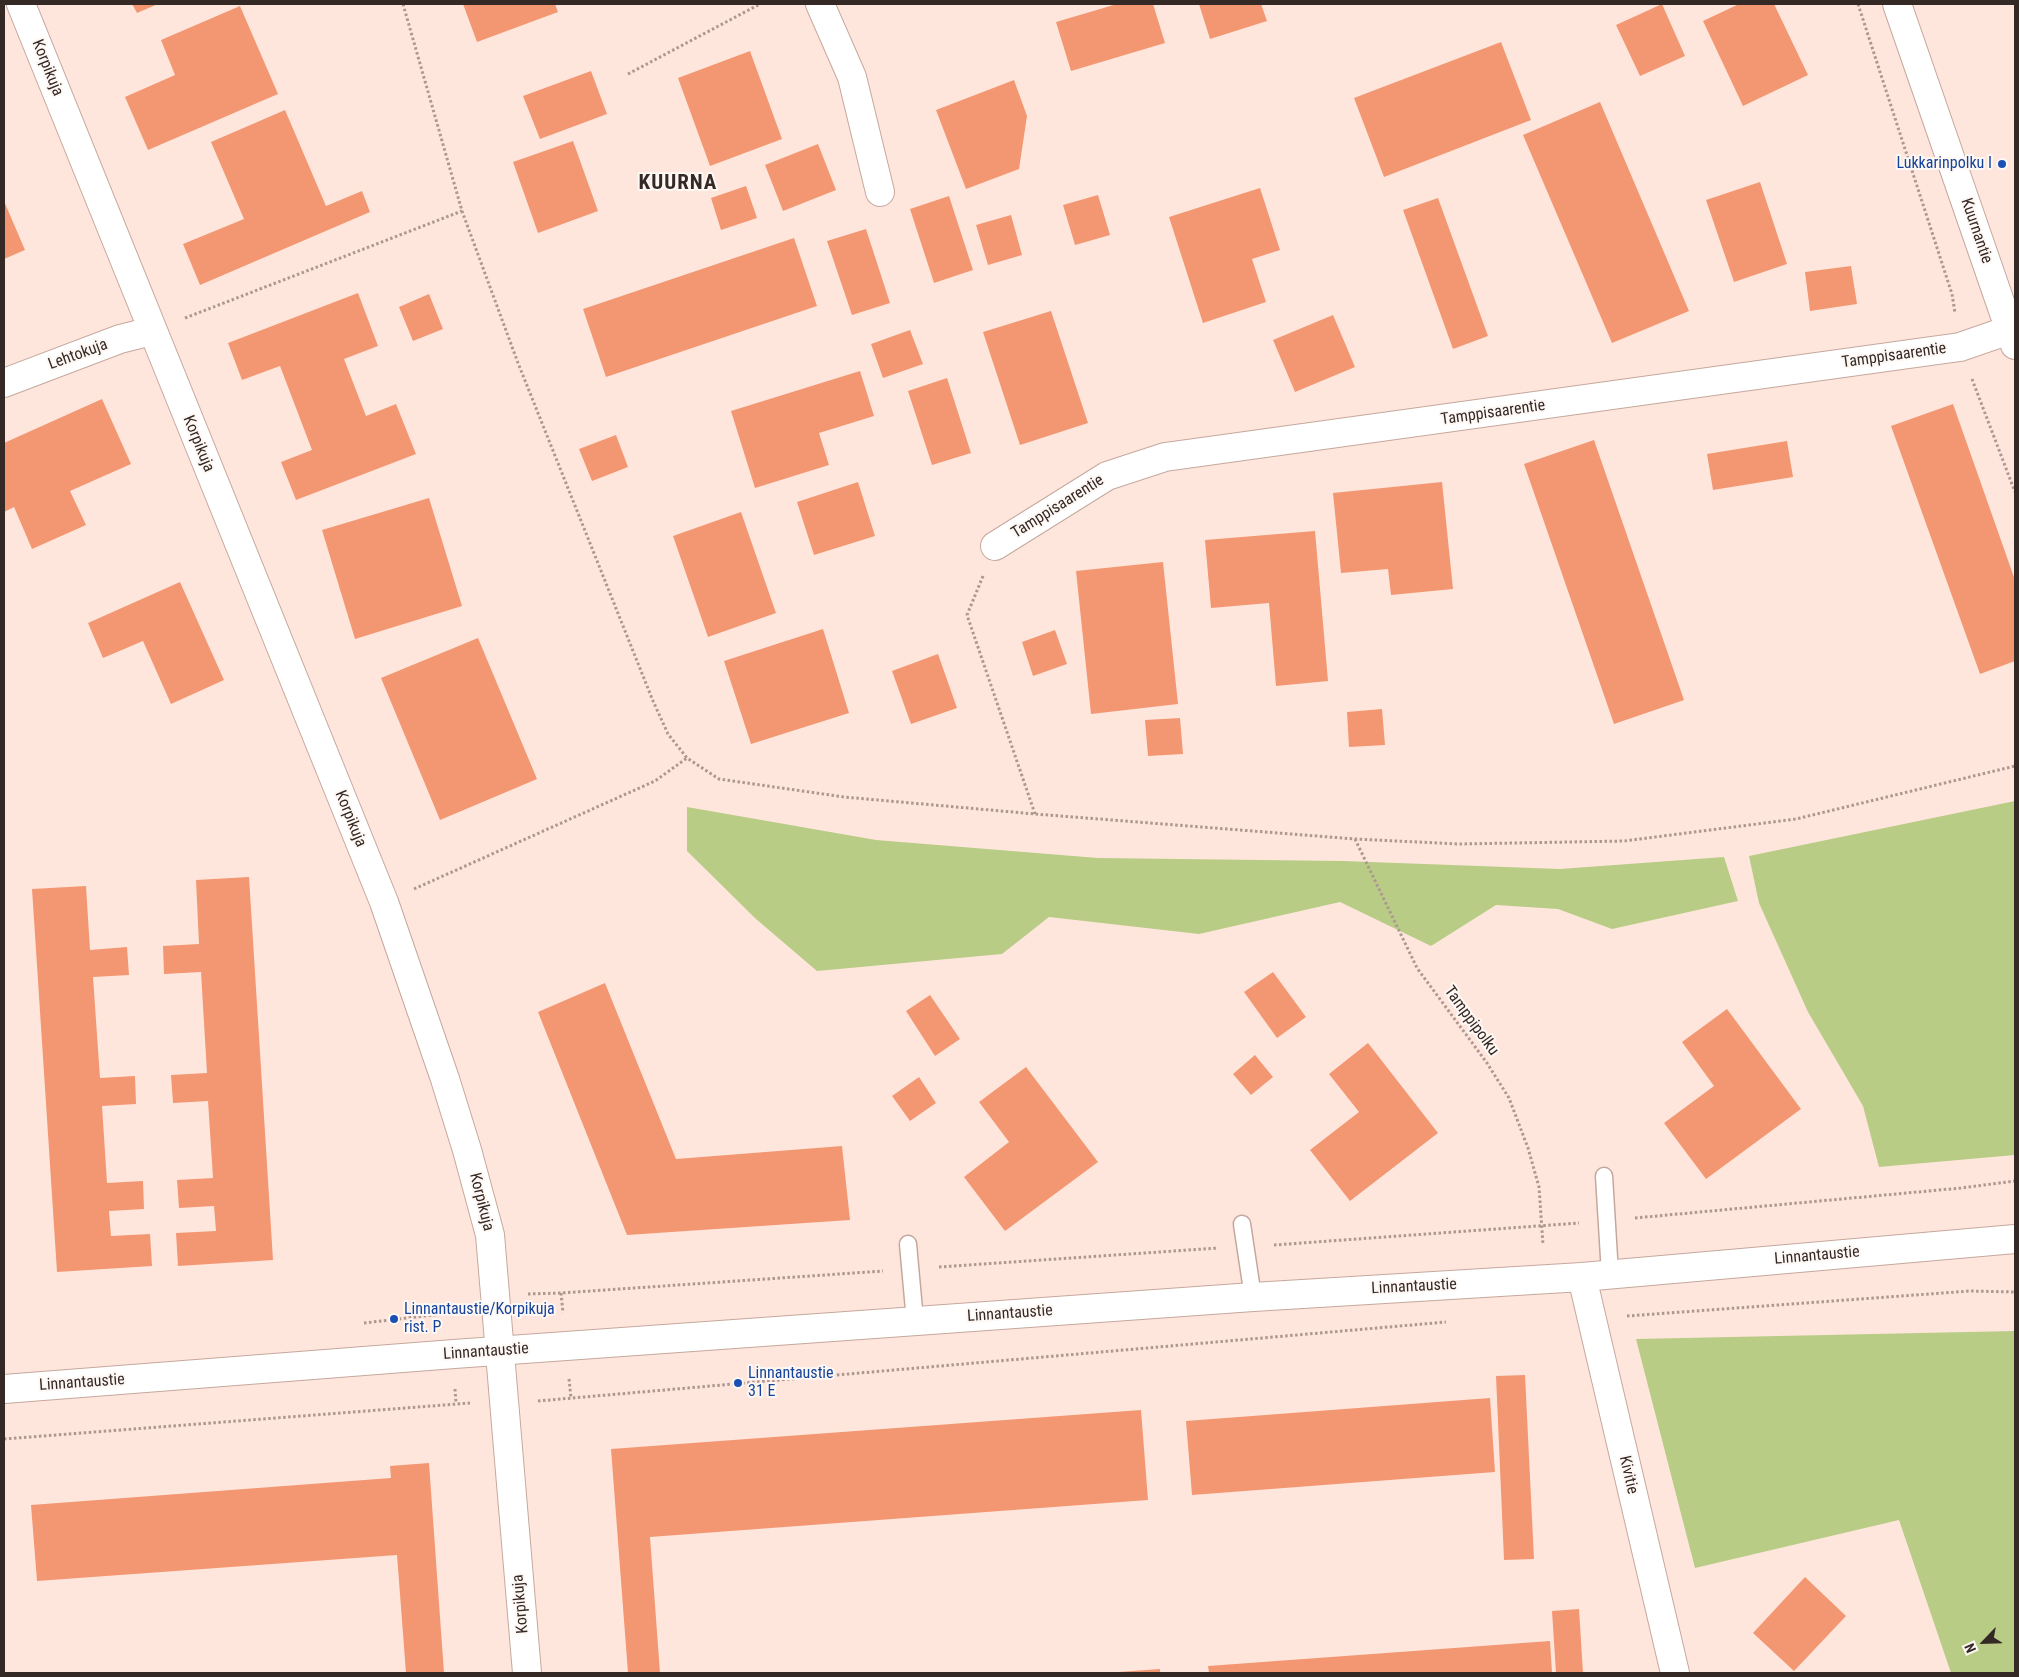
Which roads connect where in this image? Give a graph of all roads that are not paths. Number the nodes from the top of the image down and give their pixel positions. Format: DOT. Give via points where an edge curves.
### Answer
graph roads {
  1 [pos="21,4"];
  2 [pos="820,4"];
  3 [pos="1897,4"];
  4 [pos="880,192"];
  5 [pos="152,331"];
  6 [pos="2014,334"];
  7 [pos="4,383"];
  8 [pos="995,546"];
  9 [pos="1604,1176"];
  10 [pos="1242,1224"];
  11 [pos="2015,1239"];
  12 [pos="908,1244"];
  13 [pos="1610,1274"];
  14 [pos="1582,1277"];
  15 [pos="1253,1297"];
  16 [pos="915,1321"];
  17 [pos="500,1350"];
  18 [pos="4,1389"];
  19 [pos="527,1673"];
  20 [pos="1675,1673"];
  1 -- 5 [label="street, Korpikuja"];
  2 -- 4 [label="street" via="852,77"];
  3 -- 6 [label="street, Kuurnantie"];
  5 -- 7 [label="street, Lehtokuja" via="120,339"];
  5 -- 17 [label="street, Korpikuja" via="384,902 445,1079 490,1236"];
  6 -- 8 [label="street, Tamppisaarentie" via="1960,347 1165,457 1107,476"];
  9 -- 13 [label="lane"];
  10 -- 15 [label="lane"];
  11 -- 13 [label="street, Linnantaustie"];
  12 -- 16 [label="lane"];
  13 -- 14 [label="street, Linnantaustie"];
  14 -- 15 [label="street, Linnantaustie"];
  14 -- 20 [label="street, Kivitie"];
  15 -- 16 [label="street, Linnantaustie"];
  16 -- 17 [label="street, Linnantaustie"];
  17 -- 18 [label="street, Linnantaustie"];
  17 -- 19 [label="street, Korpikuja"];
}
